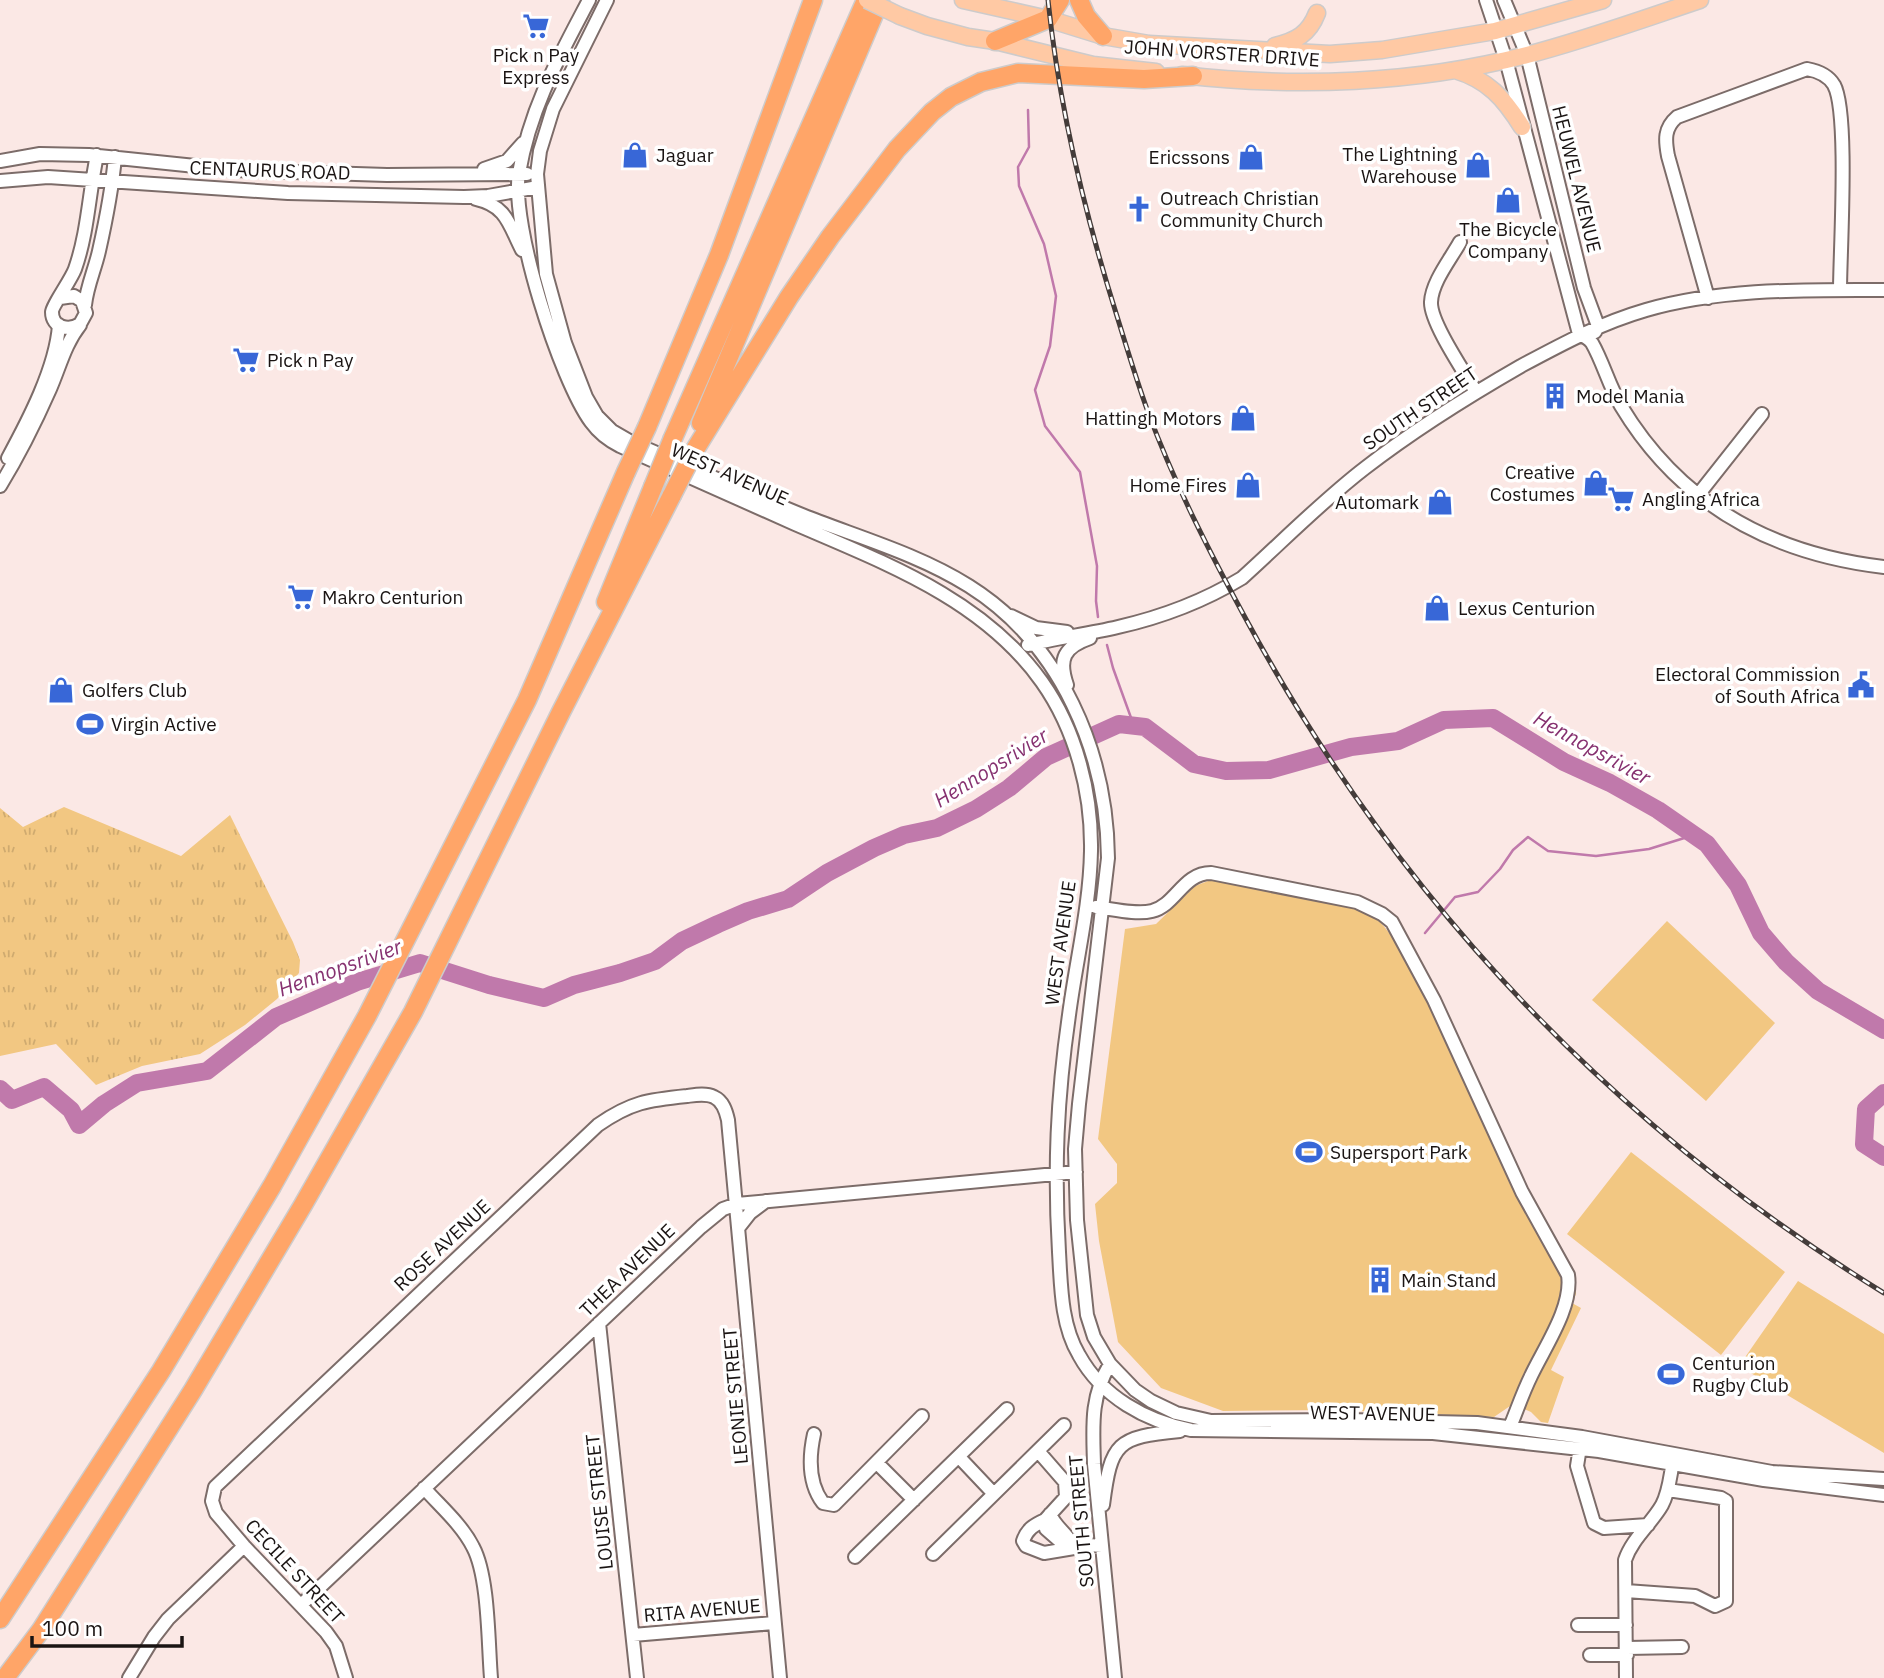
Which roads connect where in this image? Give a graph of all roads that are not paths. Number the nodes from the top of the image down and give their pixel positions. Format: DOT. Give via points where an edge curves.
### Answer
graph roads {
  1 [pos="589,0"];
  2 [pos="607,0"];
  3 [pos="813,0"];
  4 [pos="826,0"];
  5 [pos="867,0"];
  6 [pos="880,0"];
  7 [pos="963,0"];
  8 [pos="1060,0"];
  9 [pos="1079,0"];
  10 [pos="1486,0"];
  11 [pos="1504,0"];
  12 [pos="1603,0"];
  13 [pos="1700,0"];
  14 [pos="1318,13"];
  15 [pos="1048,19"];
  16 [pos="1515,26"];
  17 [pos="1495,31"];
  18 [pos="1103,36"];
  19 [pos="995,41"];
  20 [pos="1259,50"];
  21 [pos="1527,55"];
  22 [pos="1506,60"];
  23 [pos="1452,69"];
  24 [pos="1193,76"];
  25 [pos="1522,127"];
  26 [pos="526,140"];
  27 [pos="97,155"];
  28 [pos="757,155"];
  29 [pos="115,158"];
  30 [pos="0,161"];
  31 [pos="467,174"];
  32 [pos="519,174"];
  33 [pos="92,180"];
  34 [pos="0,181"];
  35 [pos="538,181"];
  36 [pos="113,182"];
  37 [pos="518,191"];
  38 [pos="464,197"];
  39 [pos="1460,242"];
  40 [pos="533,272"];
  41 [pos="1840,290"];
  42 [pos="1884,290"];
  43 [pos="60,298"];
  44 [pos="1708,298"];
  45 [pos="85,305"];
  46 [pos="80,324"];
  47 [pos="59,325"];
  48 [pos="1598,326"];
  49 [pos="1585,337"];
  50 [pos="1476,392"];
  51 [pos="1762,414"];
  52 [pos="696,447"];
  53 [pos="0,470"];
  54 [pos="0,486"];
  55 [pos="1698,495"];
  56 [pos="1884,567"];
  57 [pos="1002,611"];
  58 [pos="1118,627"];
  59 [pos="1081,633"];
  60 [pos="1033,644"];
  61 [pos="1014,649"];
  62 [pos="1070,696"];
  63 [pos="561,712"];
  64 [pos="1086,906"];
  65 [pos="1103,908"];
  66 [pos="726,1112"];
  67 [pos="1076,1172"];
  68 [pos="1055,1174"];
  69 [pos="767,1201"];
  70 [pos="737,1204"];
  71 [pos="739,1227"];
  72 [pos="599,1323"];
  73 [pos="1110,1364"];
  74 [pos="1099,1382"];
  75 [pos="1007,1409"];
  76 [pos="922,1416"];
  77 [pos="1064,1424"];
  78 [pos="1510,1427"];
  79 [pos="1191,1430"];
  80 [pos="814,1434"];
  81 [pos="1581,1443"];
  82 [pos="1038,1451"];
  83 [pos="959,1457"];
  84 [pos="1673,1460"];
  85 [pos="877,1463"];
  86 [pos="1884,1479"];
  87 [pos="424,1488"];
  88 [pos="1668,1490"];
  89 [pos="213,1493"];
  90 [pos="994,1494"];
  91 [pos="1884,1495"];
  92 [pos="914,1500"];
  93 [pos="1048,1517"];
  94 [pos="1648,1525"];
  95 [pos="1100,1528"];
  96 [pos="1076,1544"];
  97 [pos="244,1546"];
  98 [pos="1102,1546"];
  99 [pos="933,1554"];
  100 [pos="855,1557"];
  101 [pos="1626,1591"];
  102 [pos="301,1605"];
  103 [pos="0,1619"];
  104 [pos="774,1623"];
  105 [pos="1578,1625"];
  106 [pos="1626,1625"];
  107 [pos="633,1634"];
  108 [pos="1682,1647"];
  109 [pos="1627,1651"];
  110 [pos="1590,1655"];
  111 [pos="5,1678"];
  112 [pos="130,1678"];
  113 [pos="346,1678"];
  114 [pos="491,1678"];
  115 [pos="637,1678"];
  116 [pos="779,1678"];
  117 [pos="1115,1678"];
  118 [pos="1626,1678"];
  1 -- 26 [label="street, WEST AVENUE" via="540,95"];
  2 -- 35 [label="street, WEST AVENUE" via="553,109 540,151"];
  3 -- 28 [label="highway"];
  4 -- 28 [label="highway"];
  5 -- 19 [label="main road, JOHN VORSTER DRIVE, bridge" via="927,26"];
  5 -- 63 [label="highway, bridge" via="673,438"];
  6 -- 52 [label="highway" via="741,327"];
  7 -- 15 [label="main road, JOHN VORSTER DRIVE"];
  8 -- 15 [label="highway"];
  9 -- 18 [label="highway"];
  10 -- 17 [label="street, HEUWEL AVENUE"];
  11 -- 16 [label="street, HEUWEL AVENUE"];
  12 -- 16 [label="main road, JOHN VORSTER DRIVE"];
  13 -- 21 [label="main road, JOHN VORSTER DRIVE"];
  14 -- 20 [label="main road" via="1300,38"];
  15 -- 18 [label="main road, JOHN VORSTER DRIVE"];
  15 -- 19 [label="highway"];
  16 -- 17 [label="main road, JOHN VORSTER DRIVE"];
  16 -- 21 [label="street, HEUWEL AVENUE"];
  17 -- 20 [label="main road, JOHN VORSTER DRIVE" via="1382,50 1330,54"];
  17 -- 22 [label="street, HEUWEL AVENUE"];
  18 -- 20 [label="main road, JOHN VORSTER DRIVE" via="1149,44"];
  19 -- 24 [label="main road, JOHN VORSTER DRIVE" via="1093,65"];
  21 -- 22 [label="main road, JOHN VORSTER DRIVE"];
  21 -- 48 [label="street, HEUWEL AVENUE" via="1584,288"];
  22 -- 23 [label="main road, JOHN VORSTER DRIVE"];
  22 -- 25 [label="street, HEUWEL AVENUE"];
  23 -- 24 [label="main road, JOHN VORSTER DRIVE" via="1375,80 1292,83"];
  23 -- 25 [label="main road" via="1472,75 1496,91"];
  24 -- 52 [label="highway" via="1144,79 1018,73 981,82 951,97 897,149 830,237"];
  25 -- 49 [label="street, HEUWEL AVENUE"];
  26 -- 31 [label="street" via="507,161"];
  26 -- 32 [label="street, WEST AVENUE"];
  27 -- 29 [label="street, CENTAURUS ROAD"];
  27 -- 30 [label="street, CENTAURUS ROAD" via="40,154"];
  27 -- 33 [label="street"];
  28 -- 103 [label="highway, bridge" via="647,427 527,700 367,1016 161,1371"];
  29 -- 31 [label="street, CENTAURUS ROAD" via="234,170"];
  29 -- 36 [label="street"];
  31 -- 32 [label="street, CENTAURUS ROAD"];
  32 -- 35 [label="street, CENTAURUS ROAD"];
  32 -- 37 [label="street, WEST AVENUE"];
  33 -- 34 [label="street, CENTAURUS ROAD"];
  33 -- 36 [label="street, CENTAURUS ROAD"];
  33 -- 43 [label="street" via="75,268"];
  35 -- 37 [label="street, CENTAURUS ROAD"];
  35 -- 57 [label="street, WEST AVENUE" via="554,311 586,397 612,431 943,572"];
  36 -- 38 [label="street, CENTAURUS ROAD" via="288,193"];
  36 -- 45 [label="street"];
  37 -- 38 [label="street, CENTAURUS ROAD"];
  37 -- 40 [label="street, WEST AVENUE"];
  38 -- 40 [label="street" via="487,201 506,216"];
  39 -- 50 [label="street" via="1431,305"];
  40 -- 61 [label="street, WEST AVENUE" via="579,401 589,420 608,439 932,586 986,623"];
  41 -- 42 [label="street, SOUTH STREET"];
  41 -- 44 [label="street, SOUTH STREET"];
  41 -- 44 [label="street" via="1838,101 1832,83 1807,69 1677,117 1667,130 1668,156"];
  43 -- 45 [label="street" via="74,296"];
  43 -- 47 [label="street" via="52,311"];
  44 -- 48 [label="street, SOUTH STREET" via="1648,309"];
  45 -- 46 [label="street"];
  46 -- 47 [label="street" via="70,329"];
  46 -- 54 [label="street" via="66,346 27,440"];
  47 -- 53 [label="street" via="44,382"];
  48 -- 49 [label="street, SOUTH STREET"];
  49 -- 50 [label="street, SOUTH STREET"];
  49 -- 55 [label="street, HEUWEL AVENUE" via="1635,428"];
  50 -- 58 [label="street, SOUTH STREET" via="1364,468 1242,578 1191,605"];
  51 -- 55 [label="street"];
  52 -- 63 [label="highway, bridge"];
  55 -- 56 [label="street, HEUWEL AVENUE" via="1731,518 1788,546"];
  57 -- 59 [label="street" via="1042,630"];
  57 -- 60 [label="street, WEST AVENUE"];
  58 -- 59 [label="street, SOUTH STREET"];
  58 -- 62 [label="street" via="1077,642 1067,653 1063,667"];
  59 -- 60 [label="street, SOUTH STREET"];
  60 -- 61 [label="street, SOUTH STREET"];
  60 -- 62 [label="street, WEST AVENUE"];
  61 -- 64 [label="street, WEST AVENUE" via="1042,682 1063,718 1086,785 1091,852"];
  62 -- 65 [label="street, WEST AVENUE" via="1100,778 1108,824"];
  63 -- 111 [label="highway" via="413,1012 303,1205 193,1391 41,1630"];
  64 -- 65 [label="street"];
  64 -- 68 [label="street, WEST AVENUE" via="1060,1078"];
  65 -- 67 [label="street, WEST AVENUE" via="1079,1104"];
  65 -- 78 [label="street" via="1154,911 1195,876 1211,873 1357,902 1392,922 1434,1000 1522,1192 1568,1275 1563,1311"];
  66 -- 70 [label="street, LEONIE STREET"];
  66 -- 89 [label="street, ROSE AVENUE" via="709,1096 648,1100 598,1125 221,1480"];
  67 -- 68 [label="street, THEA AVENUE"];
  67 -- 73 [label="street, WEST AVENUE" via="1087,1315"];
  68 -- 69 [label="street, THEA AVENUE"];
  68 -- 74 [label="street, WEST AVENUE" via="1066,1317 1080,1359"];
  69 -- 70 [label="street, THEA AVENUE"];
  69 -- 71 [label="street"];
  70 -- 71 [label="street, LEONIE STREET"];
  70 -- 72 [label="street, THEA AVENUE" via="701,1227"];
  71 -- 104 [label="street, LEONIE STREET"];
  72 -- 87 [label="street, THEA AVENUE"];
  72 -- 107 [label="street, LOUISE STREET"];
  73 -- 74 [label="street, SOUTH STREET"];
  73 -- 78 [label="street, WEST AVENUE" via="1151,1401 1196,1419 1412,1421"];
  74 -- 79 [label="street, WEST AVENUE" via="1141,1415"];
  74 -- 95 [label="street, SOUTH STREET" via="1093,1429"];
  75 -- 83 [label="street"];
  76 -- 85 [label="street"];
  77 -- 82 [label="street"];
  78 -- 81 [label="street, WEST AVENUE"];
  79 -- 81 [label="street, WEST AVENUE" via="1433,1433"];
  79 -- 95 [label="street" via="1146,1434 1119,1448 1108,1466"];
  80 -- 85 [label="street" via="812,1476 823,1503 834,1505"];
  81 -- 84 [label="street, WEST AVENUE"];
  81 -- 94 [label="street" via="1577,1466 1595,1524 1604,1528"];
  82 -- 90 [label="street"];
  82 -- 93 [label="street" via="1065,1480 1066,1497"];
  83 -- 90 [label="street"];
  83 -- 92 [label="street"];
  84 -- 86 [label="street, WEST AVENUE"];
  84 -- 88 [label="street"];
  84 -- 91 [label="street, WEST AVENUE" via="1805,1486"];
  85 -- 92 [label="street"];
  87 -- 102 [label="street, THEA AVENUE"];
  87 -- 114 [label="street" via="477,1554"];
  88 -- 94 [label="street"];
  88 -- 101 [label="street" via="1726,1501 1726,1601 1715,1606 1698,1597"];
  89 -- 97 [label="street, CECILE STREET" via="216,1513"];
  90 -- 99 [label="street"];
  92 -- 100 [label="street"];
  93 -- 96 [label="street"];
  93 -- 96 [label="street" via="1026,1534 1023,1541 1030,1550 1044,1553"];
  94 -- 101 [label="street" via="1627,1553"];
  95 -- 98 [label="street, SOUTH STREET"];
  96 -- 98 [label="street"];
  97 -- 102 [label="street, CECILE STREET"];
  97 -- 112 [label="street" via="168,1619"];
  98 -- 117 [label="street, SOUTH STREET"];
  101 -- 106 [label="street"];
  102 -- 113 [label="street, CECILE STREET" via="336,1646"];
  104 -- 107 [label="street, RITA AVENUE"];
  104 -- 116 [label="street, LEONIE STREET"];
  105 -- 106 [label="street"];
  106 -- 109 [label="street"];
  107 -- 115 [label="street, LOUISE STREET"];
  108 -- 109 [label="street"];
  109 -- 110 [label="street"];
  109 -- 118 [label="street"];
}
